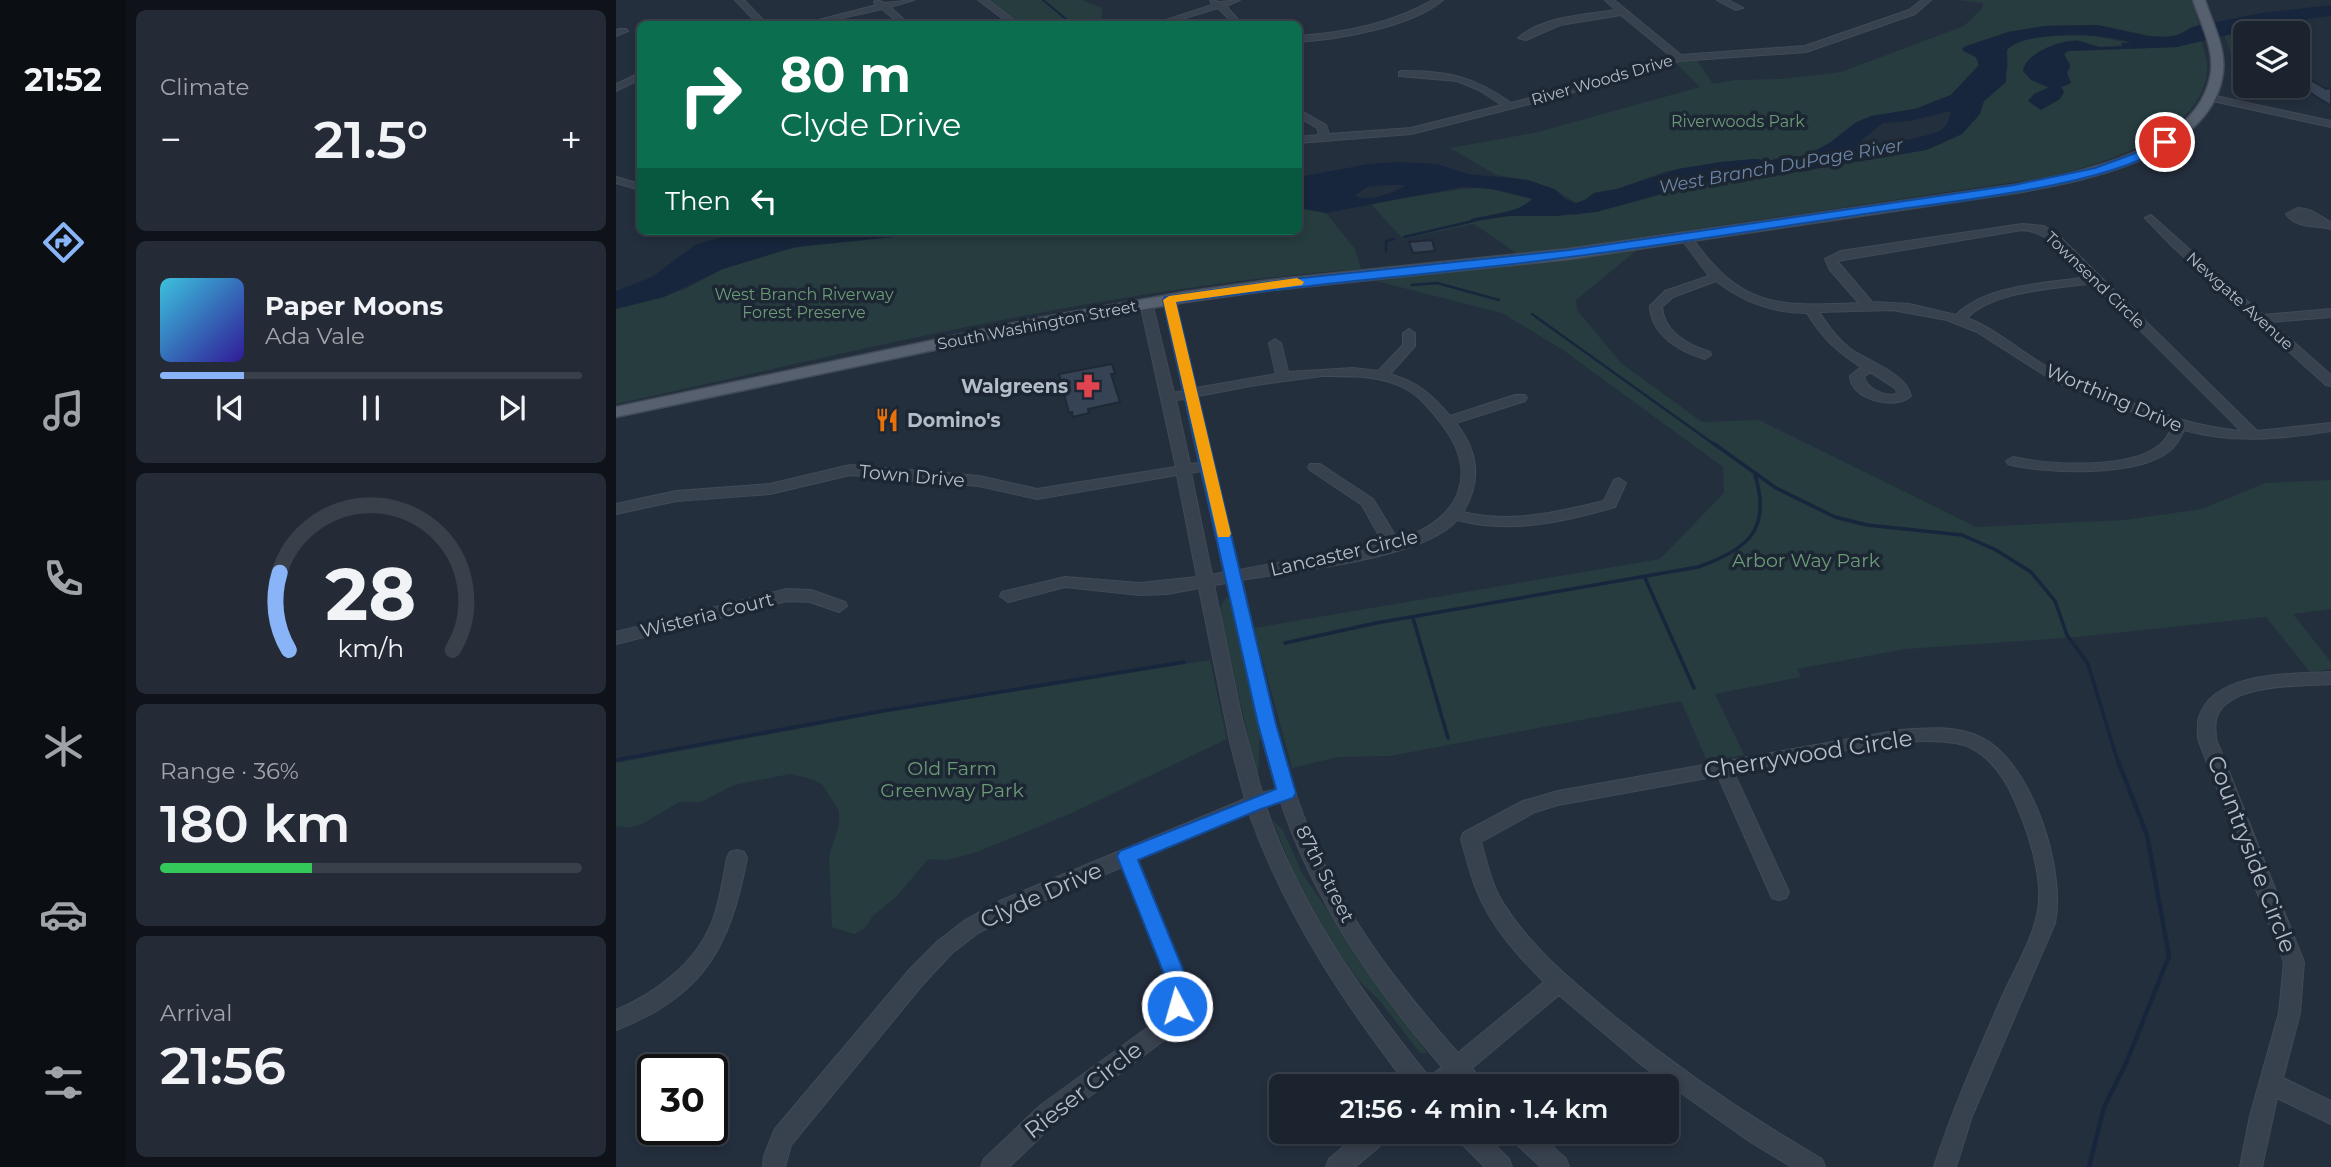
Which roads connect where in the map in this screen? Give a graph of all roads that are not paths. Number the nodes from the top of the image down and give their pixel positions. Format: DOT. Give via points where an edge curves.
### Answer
graph roads {
  1 [pos="739,0"];
  2 [pos="910,0"];
  3 [pos="982,0"];
  4 [pos="1208,0"];
  5 [pos="1236,0"];
  6 [pos="1439,0"];
  7 [pos="1609,0"];
  8 [pos="1721,0"];
  9 [pos="1927,0"];
  10 [pos="2199,0"];
  11 [pos="879,3"];
  12 [pos="1220,5"];
  13 [pos="1739,8"];
  14 [pos="1622,12"];
  15 [pos="761,21"];
  16 [pos="817,21"];
  17 [pos="901,21"];
  18 [pos="1011,21"];
  19 [pos="1167,21"];
  20 [pos="1235,21"];
  21 [pos="1302,38"];
  22 [pos="1522,38"];
  23 [pos="1679,58"];
  24 [pos="1402,74"];
  25 [pos="637,78"];
  26 [pos="616,88"];
  27 [pos="2211,97"];
  28 [pos="1509,106"];
  29 [pos="1302,114"];
  30 [pos="2331,124"];
  31 [pos="1325,136"];
  32 [pos="1302,139"];
  33 [pos="616,180"];
  34 [pos="637,186"];
  35 [pos="2151,218"];
  36 [pos="2319,221"];
  37 [pos="2331,226"];
  38 [pos="1686,237"];
  39 [pos="1716,276"];
  40 [pos="2096,279"];
  41 [pos="1169,300"];
  42 [pos="1146,303"];
  43 [pos="1869,306"];
  44 [pos="1812,311"];
  45 [pos="2331,313"];
  46 [pos="1959,319"];
  47 [pos="2261,319"];
  48 [pos="1409,333"];
  49 [pos="1275,343"];
  50 [pos="1705,355"];
  51 [pos="1868,367"];
  52 [pos="1381,376"];
  53 [pos="1283,377"];
  54 [pos="2331,382"];
  55 [pos="1191,394"];
  56 [pos="1167,398"];
  57 [pos="1520,398"];
  58 [pos="616,412"];
  59 [pos="1448,421"];
  60 [pos="2179,427"];
  61 [pos="2331,427"];
  62 [pos="2254,436"];
  63 [pos="2013,461"];
  64 [pos="1207,466"];
  65 [pos="1315,467"];
  66 [pos="1182,470"];
  67 [pos="1619,483"];
  68 [pos="616,509"];
  69 [pos="1455,515"];
  70 [pos="1393,545"];
  71 [pos="1233,576"];
  72 [pos="1205,581"];
  73 [pos="1008,596"];
  74 [pos="839,606"];
  75 [pos="616,638"];
  76 [pos="2331,678"];
  77 [pos="1723,768"];
  78 [pos="1287,793"];
  79 [pos="1255,803"];
  80 [pos="1127,856"];
  81 [pos="737,858"];
  82 [pos="1779,891"];
  83 [pos="1559,982"];
  84 [pos="616,1020"];
  85 [pos="1457,1068"];
  86 [pos="1413,1074"];
  87 [pos="1450,1074"];
  88 [pos="1463,1074"];
  89 [pos="2270,1083"];
  90 [pos="2331,1112"];
  91 [pos="1365,1144"];
  92 [pos="1478,1144"];
  93 [pos="1533,1144"];
  94 [pos="774,1167"];
  95 [pos="992,1167"];
  96 [pos="1337,1167"];
  97 [pos="1501,1167"];
  98 [pos="1558,1167"];
  99 [pos="1814,1167"];
  100 [pos="1945,1167"];
  101 [pos="2251,1167"];
  1 -- 15 [label="street"];
  2 -- 11 [label="street"];
  3 -- 18 [label="street"];
  4 -- 12 [label="street"];
  5 -- 12 [label="street"];
  6 -- 21 [label="street" via="1345,32"];
  7 -- 14 [label="street"];
  8 -- 13 [label="street"];
  9 -- 23 [label="street, River Woods Drive" via="1912,12 1806,49"];
  10 -- 27 [label="main road" via="2217,71"];
  11 -- 16 [label="street"];
  11 -- 17 [label="street"];
  12 -- 19 [label="street"];
  12 -- 20 [label="street"];
  14 -- 22 [label="street" via="1551,24"];
  14 -- 23 [label="street"];
  23 -- 28 [label="street, River Woods Drive"];
  24 -- 28 [label="street" via="1468,80"];
  25 -- 26 [label="street"];
  27 -- 30 [label="street"];
  27 -- 38 [label="main road, South Washington Street" via="2183,129 2152,149 2072,177"];
  28 -- 31 [label="street, River Woods Drive" via="1400,133"];
  29 -- 31 [label="street" via="1322,127"];
  31 -- 32 [label="street, River Woods Drive"];
  33 -- 34 [label="street"];
  35 -- 47 [label="street, Newgate Avenue"];
  36 -- 37 [label="street"];
  38 -- 39 [label="street, Worthing Drive"];
  38 -- 41 [label="main road, South Washington Street"];
  39 -- 44 [label="street, Worthing Drive" via="1760,302"];
  39 -- 50 [label="street" via="1669,294 1656,306 1658,320 1679,343"];
  40 -- 43 [label="street, Townsend Circle" via="2048,232 2035,227 1831,259"];
  40 -- 46 [label="street" via="1994,296 1975,304"];
  40 -- 62 [label="street, Townsend Circle"];
  41 -- 42 [label="main road, South Washington Street"];
  41 -- 55 [label="street, 87th Street"];
  42 -- 56 [label="street, 87th Street"];
  42 -- 58 [label="main road, South Washington Street"];
  43 -- 44 [label="street, Worthing Drive"];
  43 -- 46 [label="street, Worthing Drive" via="1915,308"];
  44 -- 51 [label="street" via="1835,343"];
  45 -- 47 [label="street"];
  46 -- 60 [label="street, Worthing Drive" via="2056,376"];
  47 -- 54 [label="street, Newgate Avenue"];
  48 -- 52 [label="street" via="1409,346"];
  49 -- 53 [label="street"];
  52 -- 53 [label="street" via="1329,373"];
  52 -- 59 [label="street" via="1418,390"];
  53 -- 55 [label="street"];
  55 -- 56 [label="street"];
  55 -- 64 [label="street, 87th Street"];
  56 -- 66 [label="street, 87th Street"];
  57 -- 59 [label="street"];
  59 -- 69 [label="street" via="1468,460 1464,498"];
  60 -- 62 [label="street, Worthing Drive"];
  60 -- 63 [label="street" via="2169,445 2147,458 2065,468"];
  61 -- 62 [label="street, Worthing Drive"];
  64 -- 66 [label="street, Town Drive"];
  64 -- 71 [label="street, 87th Street"];
  65 -- 70 [label="street" via="1368,502"];
  66 -- 68 [label="street, Town Drive" via="1037,494 979,481 850,470 770,489 676,496"];
  66 -- 72 [label="street, 87th Street"];
  67 -- 69 [label="street" via="1610,504 1560,516 1489,523"];
  69 -- 70 [label="street, Lancaster Circle" via="1433,531"];
  70 -- 71 [label="street, Lancaster Circle"];
  71 -- 72 [label="street, Lancaster Circle"];
  71 -- 78 [label="street, 87th Street"];
  72 -- 73 [label="street, Lancaster Circle" via="1151,589 1065,582"];
  72 -- 79 [label="street, 87th Street"];
  74 -- 75 [label="street, Wisteria Court" via="811,596 787,595"];
  76 -- 89 [label="street, Countryside Circle" via="2232,690 2214,702 2206,717 2207,738 2294,962 2294,993"];
  77 -- 82 [label="street"];
  77 -- 83 [label="street, Cherrywood Circle" via="1537,803 1470,839 1496,910"];
  77 -- 100 [label="street, Cherrywood Circle" via="1897,736 1960,736 1999,760 2021,790 2048,880 2050,904 1961,1116"];
  78 -- 79 [label="street, Clyde Drive"];
  78 -- 85 [label="street, 87th Street" via="1306,846 1332,896 1373,960"];
  79 -- 80 [label="street, Clyde Drive"];
  79 -- 86 [label="street, 87th Street" via="1304,914 1342,979"];
  80 -- 94 [label="street, Clyde Drive" via="1009,906 971,926 945,947 783,1137"];
  80 -- 95 [label="street, Rieser Circle" via="1178,984 1177,1006 1161,1030 1049,1113"];
  81 -- 84 [label="street" via="721,924 699,960 655,999"];
  83 -- 85 [label="street"];
  83 -- 99 [label="street" via="1708,1103"];
  85 -- 87 [label="street"];
  85 -- 88 [label="street, 87th Street"];
  89 -- 90 [label="street"];
  89 -- 101 [label="street, Countryside Circle"];
  91 -- 96 [label="street"];
  92 -- 97 [label="street"];
  93 -- 98 [label="street"];
}
